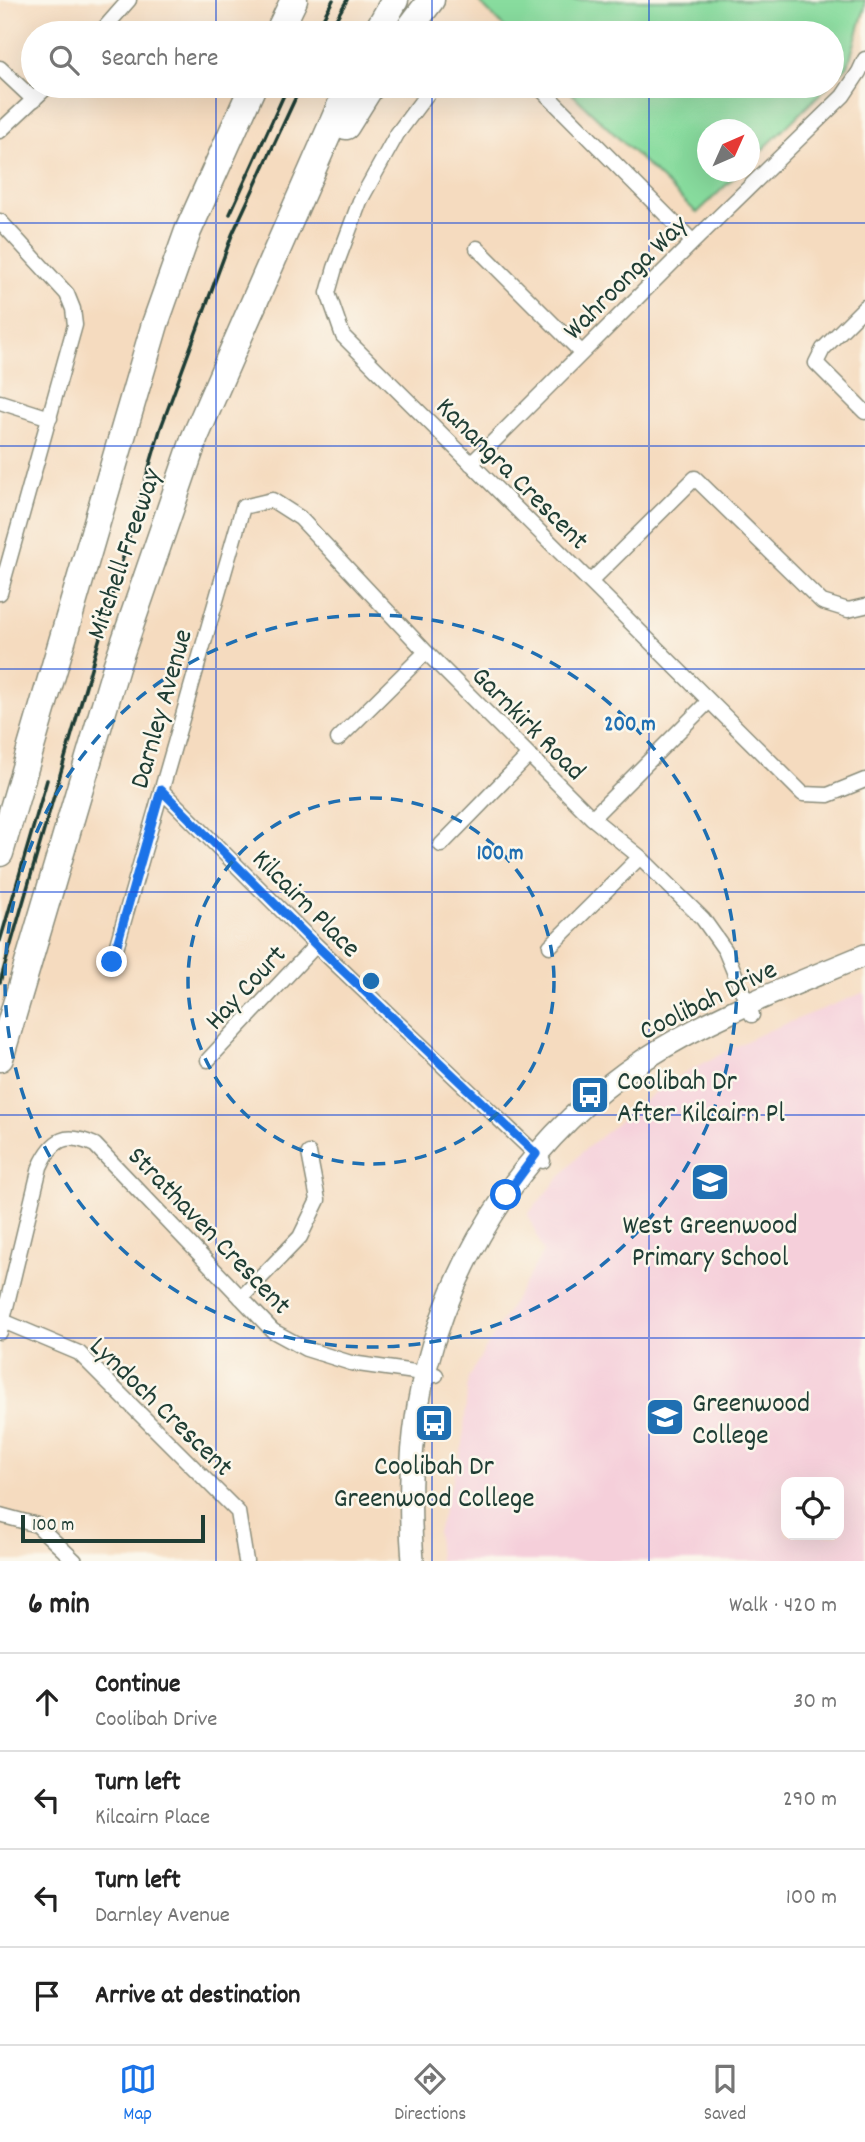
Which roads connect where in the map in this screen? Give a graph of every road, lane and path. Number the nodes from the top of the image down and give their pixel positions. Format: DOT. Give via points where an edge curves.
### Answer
graph roads {
  1 [pos="129,0"];
  2 [pos="294,0"];
  3 [pos="395,0"];
  4 [pos="431,0"];
  5 [pos="111,21"];
  6 [pos="284,21"];
  7 [pos="383,21"];
  8 [pos="415,21"];
  9 [pos="865,60"];
  10 [pos="0,68"];
  11 [pos="21,88"];
  12 [pos="844,95"];
  13 [pos="248,98"];
  14 [pos="344,98"];
  15 [pos="364,98"];
  16 [pos="424,98"];
  17 [pos="550,98"];
  18 [pos="841,98"];
  19 [pos="34,100"];
  20 [pos="0,131"];
  21 [pos="0,221"];
  22 [pos="282,240"];
  23 [pos="693,242"];
  24 [pos="477,248"];
  25 [pos="865,307"];
  26 [pos="582,353"];
  27 [pos="0,402"];
  28 [pos="865,412"];
  29 [pos="50,418"];
  30 [pos="471,464"];
  31 [pos="243,508"];
  32 [pos="590,582"];
  33 [pos="0,593"];
  34 [pos="865,606"];
  35 [pos="426,652"];
  36 [pos="709,701"];
  37 [pos="338,739"];
  38 [pos="529,755"];
  39 [pos="865,780"];
  40 [pos="161,790"];
  41 [pos="592,818"];
  42 [pos="441,845"];
  43 [pos="0,853"];
  44 [pos="640,856"];
  45 [pos="316,945"];
  46 [pos="550,946"];
  47 [pos="865,955"];
  48 [pos="112,962"];
  49 [pos="865,967"];
  50 [pos="750,1010"];
  51 [pos="0,1058"];
  52 [pos="208,1060"];
  53 [pos="309,1153"];
  54 [pos="540,1158"];
  55 [pos="241,1298"];
  56 [pos="2,1326"];
  57 [pos="430,1374"];
  58 [pos="0,1515"];
  59 [pos="75,1561"];
  60 [pos="246,1561"];
  61 [pos="413,1561"];
  62 [pos="423,1561"];
  1 -- 5 [label="street"];
  2 -- 6 [label="highway"];
  3 -- 7 [label="highway"];
  4 -- 8 [label="highway"];
  9 -- 12 [label="street, Wahroonga Way"];
  10 -- 11 [label="street"];
  13 -- 43 [label="highway, Mitchell Freeway" via="188,231 155,324"];
  14 -- 22 [label="highway, Mitchell Freeway"];
  15 -- 22 [label="highway"];
  16 -- 30 [label="street, Kanangra Crescent" via="397,134 360,201 328,293 343,335"];
  17 -- 23 [label="street"];
  18 -- 23 [label="street, Wahroonga Way"];
  19 -- 20 [label="street"];
  21 -- 29 [label="street" via="62,288 74,309 75,333"];
  22 -- 51 [label="highway, Mitchell Freeway" via="195,437 120,654"];
  23 -- 26 [label="street, Wahroonga Way"];
  24 -- 26 [label="street"];
  25 -- 28 [label="street" via="823,349 816,363"];
  26 -- 30 [label="street, Wahroonga Way"];
  27 -- 29 [label="street"];
  29 -- 33 [label="street"];
  30 -- 32 [label="street, Kanangra Crescent"];
  31 -- 35 [label="street, Garnkirk Road" via="272,500 300,518"];
  31 -- 40 [label="street, Darnley Avenue"];
  32 -- 34 [label="street" via="695,478 822,602 848,610"];
  32 -- 36 [label="street, Kanangra Crescent"];
  35 -- 37 [label="street"];
  35 -- 38 [label="street, Garnkirk Road"];
  36 -- 39 [label="street, Kanangra Crescent" via="803,794 828,795"];
  36 -- 41 [label="street"];
  38 -- 41 [label="street, Garnkirk Road"];
  38 -- 42 [label="street"];
  40 -- 45 [label="street, Kilcairn Place"];
  40 -- 48 [label="street, Darnley Avenue"];
  41 -- 44 [label="street, Garnkirk Road"];
  44 -- 46 [label="street"];
  44 -- 50 [label="street, Garnkirk Road" via="715,934"];
  45 -- 52 [label="street, Hay Court"];
  45 -- 54 [label="street, Kilcairn Place"];
  47 -- 50 [label="main road, Coolibah Drive"];
  49 -- 50 [label="main road, Coolibah Drive"];
  50 -- 54 [label="main road, Coolibah Drive" via="645,1072"];
  53 -- 55 [label="street" via="318,1200 300,1237"];
  54 -- 57 [label="main road, Coolibah Drive" via="478,1261"];
  55 -- 56 [label="street, Strathaven Crescent" via="95,1145 77,1137 62,1139 48,1149 40,1167"];
  55 -- 57 [label="street, Strathaven Crescent" via="273,1331 306,1349 351,1363"];
  56 -- 60 [label="street, Lyndoch Crescent" via="79,1353 238,1512"];
  57 -- 61 [label="main road, Coolibah Drive" via="410,1476"];
  57 -- 62 [label="main road, Coolibah Drive" via="422,1467"];
  58 -- 59 [label="street" via="37,1525"];
}
